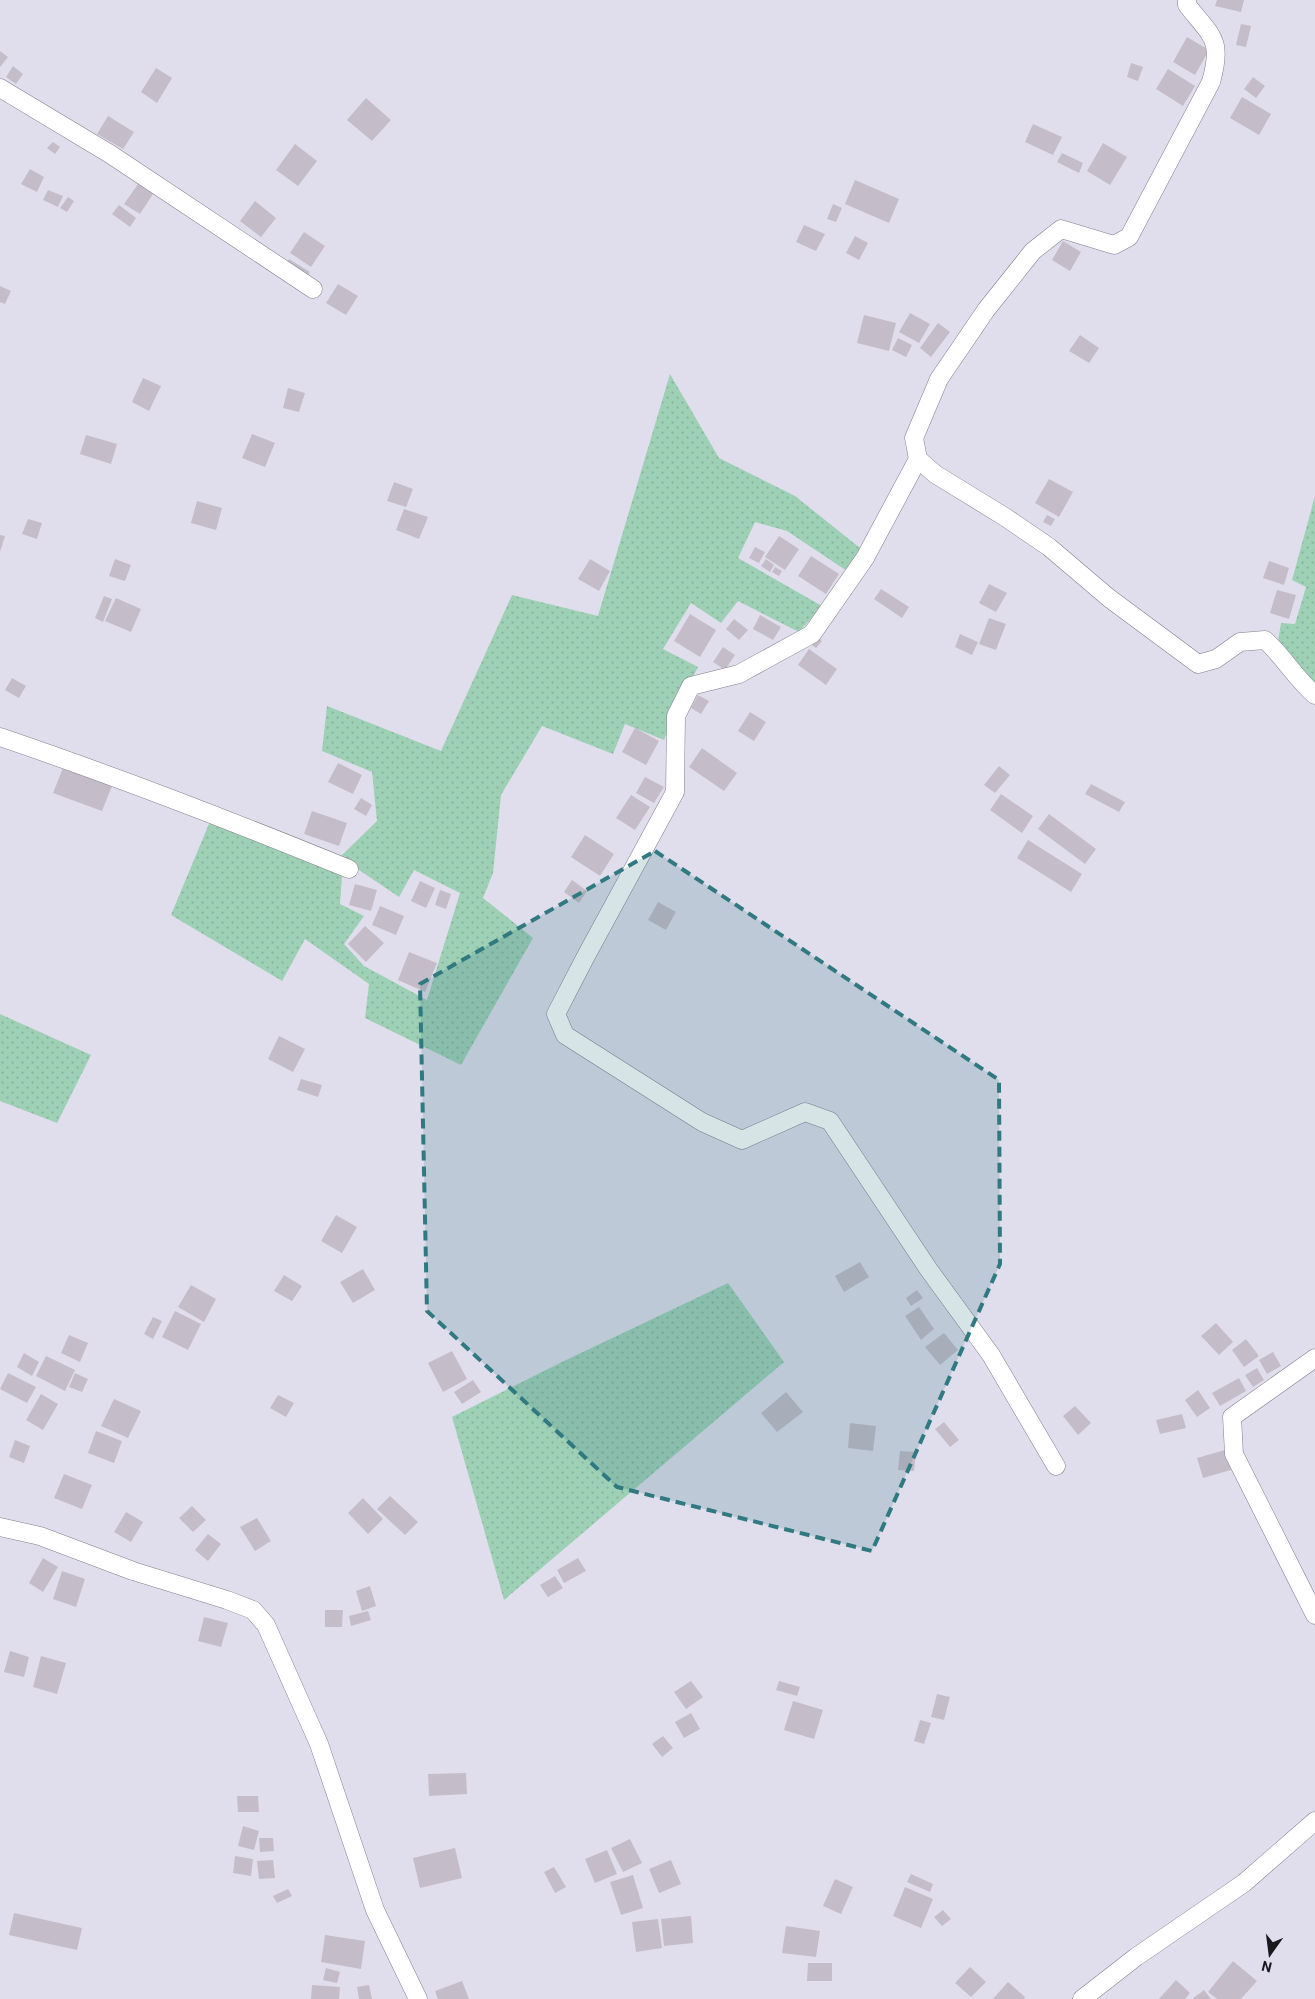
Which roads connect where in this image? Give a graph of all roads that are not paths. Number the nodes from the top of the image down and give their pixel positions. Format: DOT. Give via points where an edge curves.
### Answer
graph roads {
  1 [pos="1187,0"];
  2 [pos="0,88"];
  3 [pos="313,289"];
  4 [pos="918,459"];
  5 [pos="1315,695"];
  6 [pos="0,737"];
  7 [pos="349,869"];
  8 [pos="1315,1358"];
  9 [pos="1056,1466"];
  10 [pos="0,1527"];
  11 [pos="1315,1615"];
  12 [pos="1315,1822"];
  13 [pos="418,1999"];
  14 [pos="1082,1999"];
  1 -- 4 [label="street" via="1216,41 1217,62 1211,82 1129,237 1114,245 1061,229 1033,251 986,310 938,379 914,438"];
  2 -- 3 [label="street" via="118,159"];
  4 -- 5 [label="street" via="935,474 1050,547 1109,598 1198,664 1216,659 1240,642 1265,640"];
  4 -- 9 [label="street" via="865,558 812,634 739,674 691,686 676,716 675,792 556,1014 564,1035 702,1122 742,1140 805,1112 830,1121 929,1270 991,1355"];
  6 -- 7 [label="street" via="248,828"];
  8 -- 11 [label="street" via="1232,1417 1234,1454"];
  10 -- 13 [label="street" via="40,1536 253,1610 266,1626 319,1744 375,1910"];
  12 -- 14 [label="street" via="1244,1883 1136,1957"];
}
